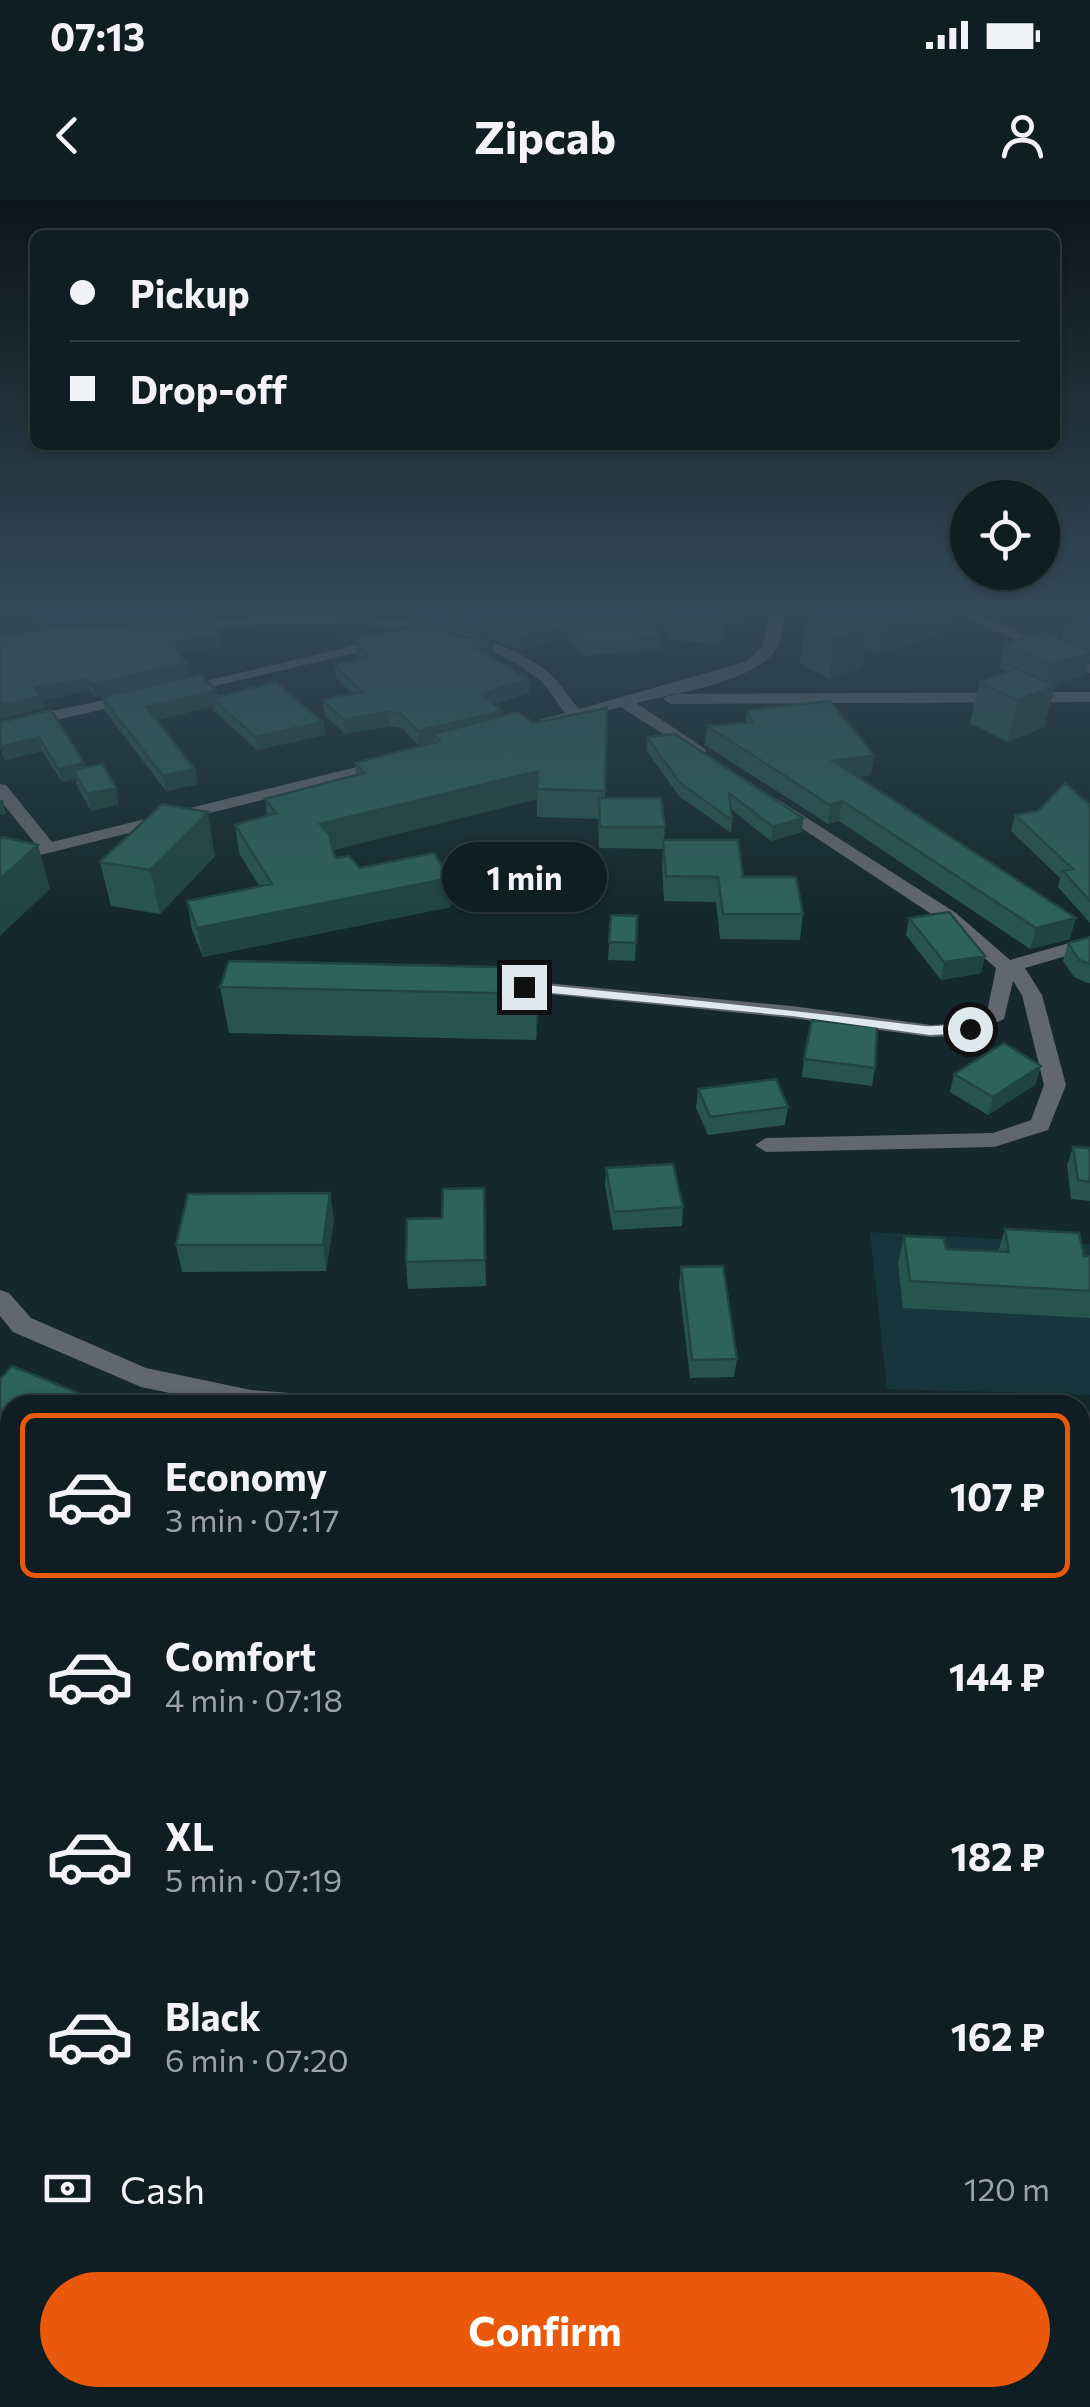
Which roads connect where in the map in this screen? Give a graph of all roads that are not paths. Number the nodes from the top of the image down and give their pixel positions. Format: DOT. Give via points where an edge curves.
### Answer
graph roads {
  1 [pos="84,709"];
  2 [pos="572,709"];
  3 [pos="595,709"];
  4 [pos="641,709"];
  5 [pos="576,714"];
  6 [pos="0,727"];
  7 [pos="520,730"];
  8 [pos="407,760"];
  9 [pos="716,763"];
  10 [pos="0,789"];
  11 [pos="766,796"];
  12 [pos="48,848"];
  13 [pos="0,860"];
  14 [pos="1090,943"];
  15 [pos="1009,966"];
  16 [pos="524,987"];
  17 [pos="766,1145"];
  18 [pos="0,1299"];
  19 [pos="227,1395"];
  1 -- 6 [label="street"];
  2 -- 5 [label="street"];
  3 -- 5 [label="street"];
  4 -- 9 [label="street"];
  5 -- 7 [label="street"];
  8 -- 12 [label="street"];
  10 -- 12 [label="street"];
  11 -- 15 [label="street" via="949,917"];
  12 -- 13 [label="street"];
  14 -- 15 [label="street"];
  15 -- 16 [label="street" via="998,1015 970,1029 930,1031"];
  15 -- 17 [label="street" via="1032,995 1055,1086 1040,1125 994,1140"];
  18 -- 19 [label="street" via="22,1324 142,1377"];
}
